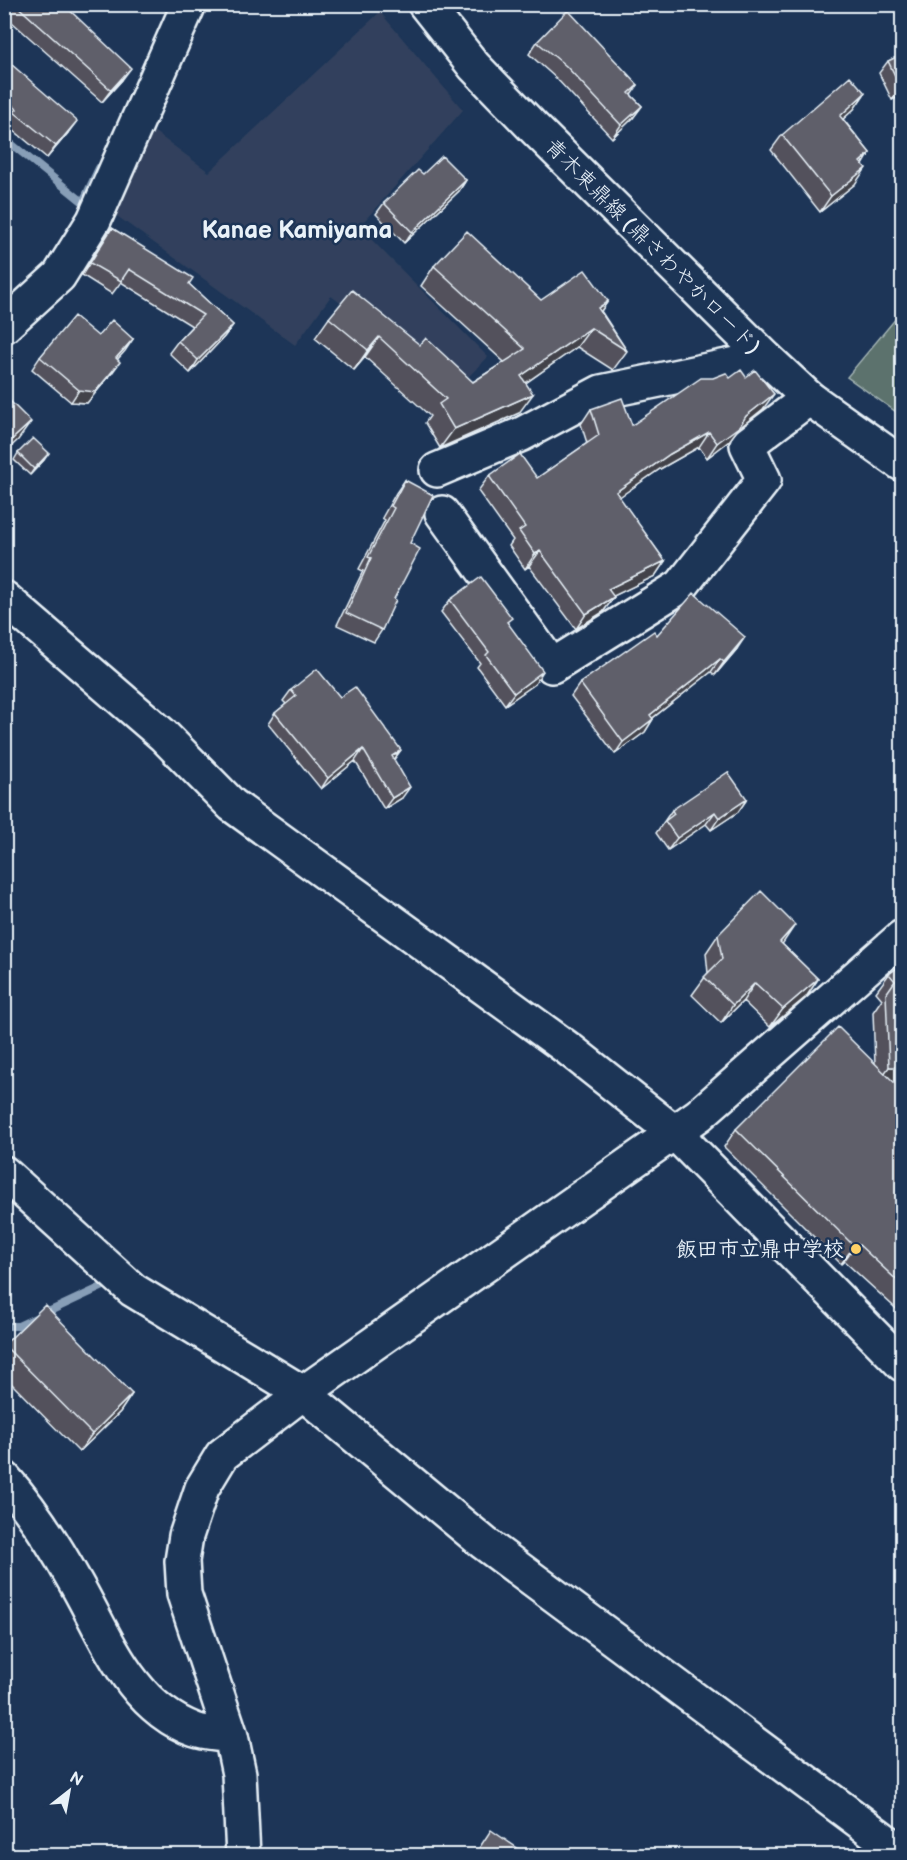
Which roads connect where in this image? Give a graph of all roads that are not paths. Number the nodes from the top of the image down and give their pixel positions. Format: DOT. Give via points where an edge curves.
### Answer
graph roads {
  1 [pos="189,4"];
  2 [pos="424,4"];
  3 [pos="4,326"];
  4 [pos="766,358"];
  5 [pos="809,398"];
  6 [pos="903,464"];
  7 [pos="437,470"];
  8 [pos="442,513"];
  9 [pos="4,598"];
  10 [pos="903,937"];
  11 [pos="675,1133"];
  12 [pos="4,1173"];
  13 [pos="903,1364"];
  14 [pos="303,1393"];
  15 [pos="4,1478"];
  16 [pos="231,1737"];
  17 [pos="903,1853"];
  18 [pos="243,1856"];
  1 -- 3 [label="street" via="94,220 59,276"];
  2 -- 4 [label="street, 青木東鼎線 (鼎さわやかロード)" via="474,66"];
  4 -- 5 [label="street, 青木東鼎線 (鼎さわやかロード)"];
  4 -- 7 [label="street" via="602,392 522,434"];
  5 -- 6 [label="street, 青木東鼎線 (鼎さわやかロード)"];
  5 -- 8 [label="street" via="747,445 764,480 681,586 552,666"];
  9 -- 11 [label="street" via="163,735 232,805 570,1050"];
  10 -- 11 [label="street"];
  11 -- 13 [label="street"];
  11 -- 14 [label="street"];
  12 -- 14 [label="street" via="133,1290"];
  14 -- 16 [label="street" via="222,1455 202,1488 186,1536 182,1561 184,1594"];
  14 -- 17 [label="street" via="484,1543"];
  15 -- 16 [label="street" via="28,1505 128,1678 165,1713 195,1730"];
  16 -- 18 [label="street" via="239,1774"];
}
